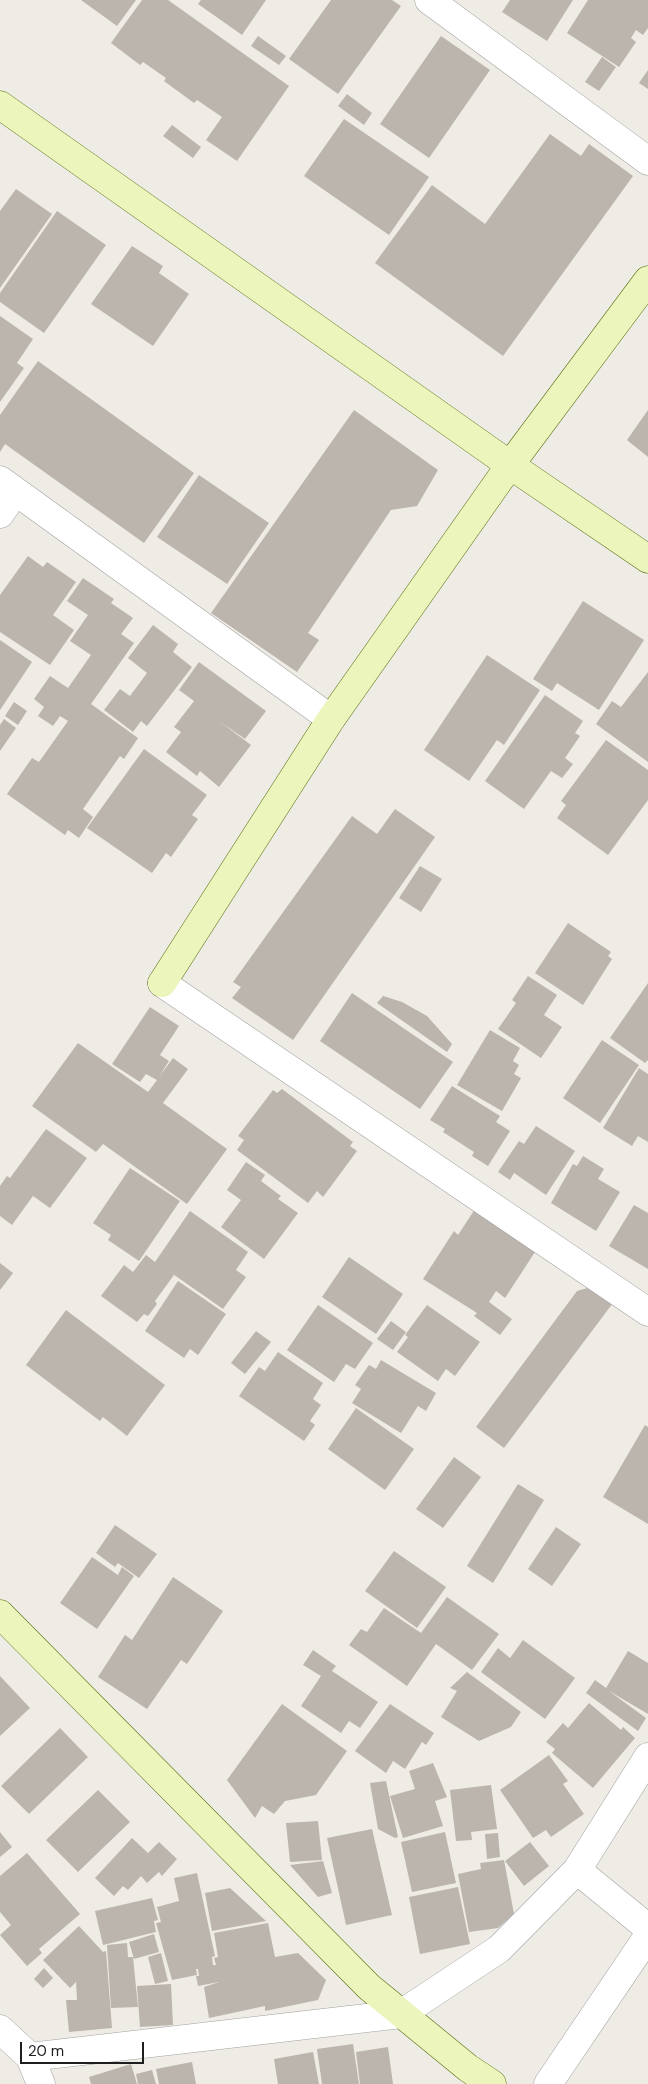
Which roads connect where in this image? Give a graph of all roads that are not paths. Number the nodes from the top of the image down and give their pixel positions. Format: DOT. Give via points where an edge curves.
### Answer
graph roads {
  1 [pos="429,0"];
  2 [pos="0,105"];
  3 [pos="648,161"];
  4 [pos="648,280"];
  5 [pos="510,465"];
  6 [pos="8,486"];
  7 [pos="0,514"];
  8 [pos="648,558"];
  9 [pos="331,719"];
  10 [pos="648,1312"];
  11 [pos="0,1614"];
  12 [pos="648,1758"];
  13 [pos="577,1870"];
  14 [pos="648,1928"];
  15 [pos="648,1936"];
  16 [pos="401,2014"];
  17 [pos="0,2029"];
  18 [pos="30,2057"];
  19 [pos="41,2084"];
  20 [pos="492,2084"];
  21 [pos="548,2084"];
  1 -- 3 [label="street"];
  2 -- 5 [label="street"];
  4 -- 5 [label="street"];
  5 -- 8 [label="street"];
  5 -- 9 [label="street"];
  6 -- 7 [label="street"];
  6 -- 9 [label="street"];
  9 -- 10 [label="street" via="162,982"];
  11 -- 16 [label="street" via="369,1988"];
  12 -- 13 [label="street"];
  13 -- 14 [label="street"];
  13 -- 16 [label="street" via="499,1949"];
  15 -- 21 [label="street"];
  16 -- 18 [label="street"];
  16 -- 20 [label="street"];
  17 -- 18 [label="street"];
  18 -- 19 [label="street"];
}
